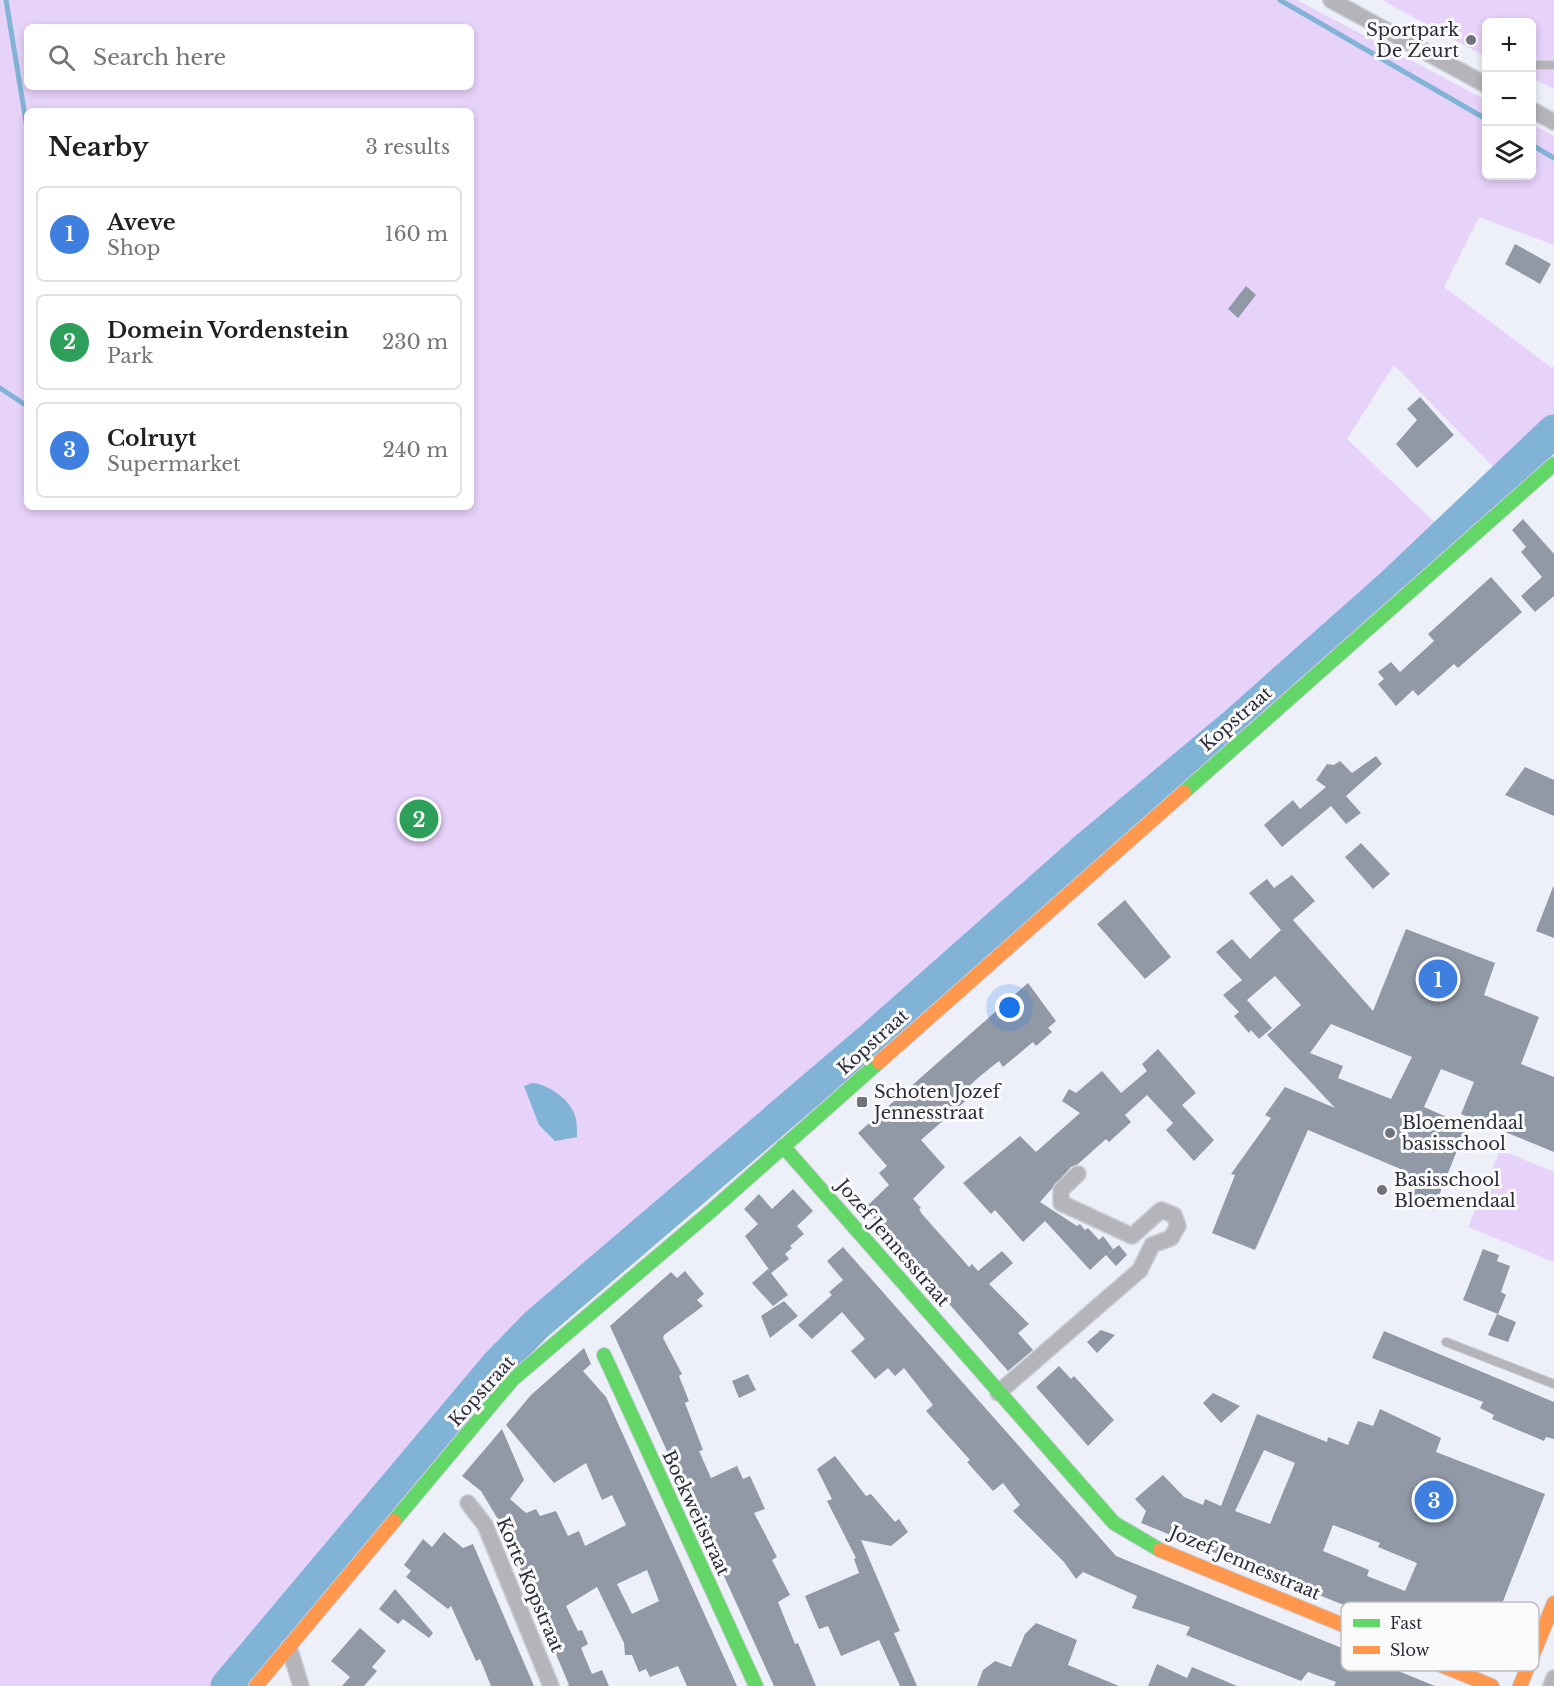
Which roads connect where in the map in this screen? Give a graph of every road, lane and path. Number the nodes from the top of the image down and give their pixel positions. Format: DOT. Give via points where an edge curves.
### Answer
graph roads {
  1 [pos="1331,0"];
  2 [pos="1536,65"];
  3 [pos="1554,65"];
  4 [pos="1482,83"];
  5 [pos="1536,112"];
  6 [pos="1554,122"];
  7 [pos="1554,464"];
  8 [pos="783,1146"];
  9 [pos="1078,1174"];
  10 [pos="1132,1236"];
  11 [pos="1152,1245"];
  12 [pos="1446,1342"];
  13 [pos="604,1355"];
  14 [pos="1554,1384"];
  15 [pos="998,1393"];
  16 [pos="468,1503"];
  17 [pos="1554,1603"];
  18 [pos="1341,1625"];
  19 [pos="1539,1640"];
  20 [pos="289,1647"];
  21 [pos="1454,1671"];
  22 [pos="1526,1671"];
  23 [pos="1554,1678"];
  24 [pos="256,1686"];
  25 [pos="301,1686"];
  26 [pos="551,1686"];
  27 [pos="756,1686"];
  28 [pos="1491,1686"];
  29 [pos="1520,1686"];
  30 [pos="1551,1686"];
  1 -- 4 [label="street"];
  2 -- 3 [label="lane"];
  5 -- 6 [label="street"];
  7 -- 8 [label="main road, Kopstraat"];
  8 -- 15 [label="main road, Jozef Jennesstraat"];
  8 -- 20 [label="main road, Kopstraat" via="512,1380"];
  9 -- 10 [label="street" via="1061,1190 1061,1203"];
  10 -- 11 [label="street"];
  10 -- 11 [label="street" via="1161,1210 1174,1215 1178,1226 1171,1238"];
  11 -- 15 [label="street" via="1140,1270"];
  12 -- 14 [label="lane"];
  13 -- 27 [label="main road, Boekweitstraat"];
  15 -- 18 [label="main road, Jozef Jennesstraat" via="1114,1523 1172,1557"];
  16 -- 26 [label="street, Korte Kopstraat" via="485,1525"];
  17 -- 19 [label="main road"];
  20 -- 24 [label="main road, Kopstraat"];
  20 -- 25 [label="street"];
  21 -- 28 [label="main road, Jozef Jennesstraat"];
  22 -- 29 [label="main road"];
  23 -- 30 [label="street"];
}
